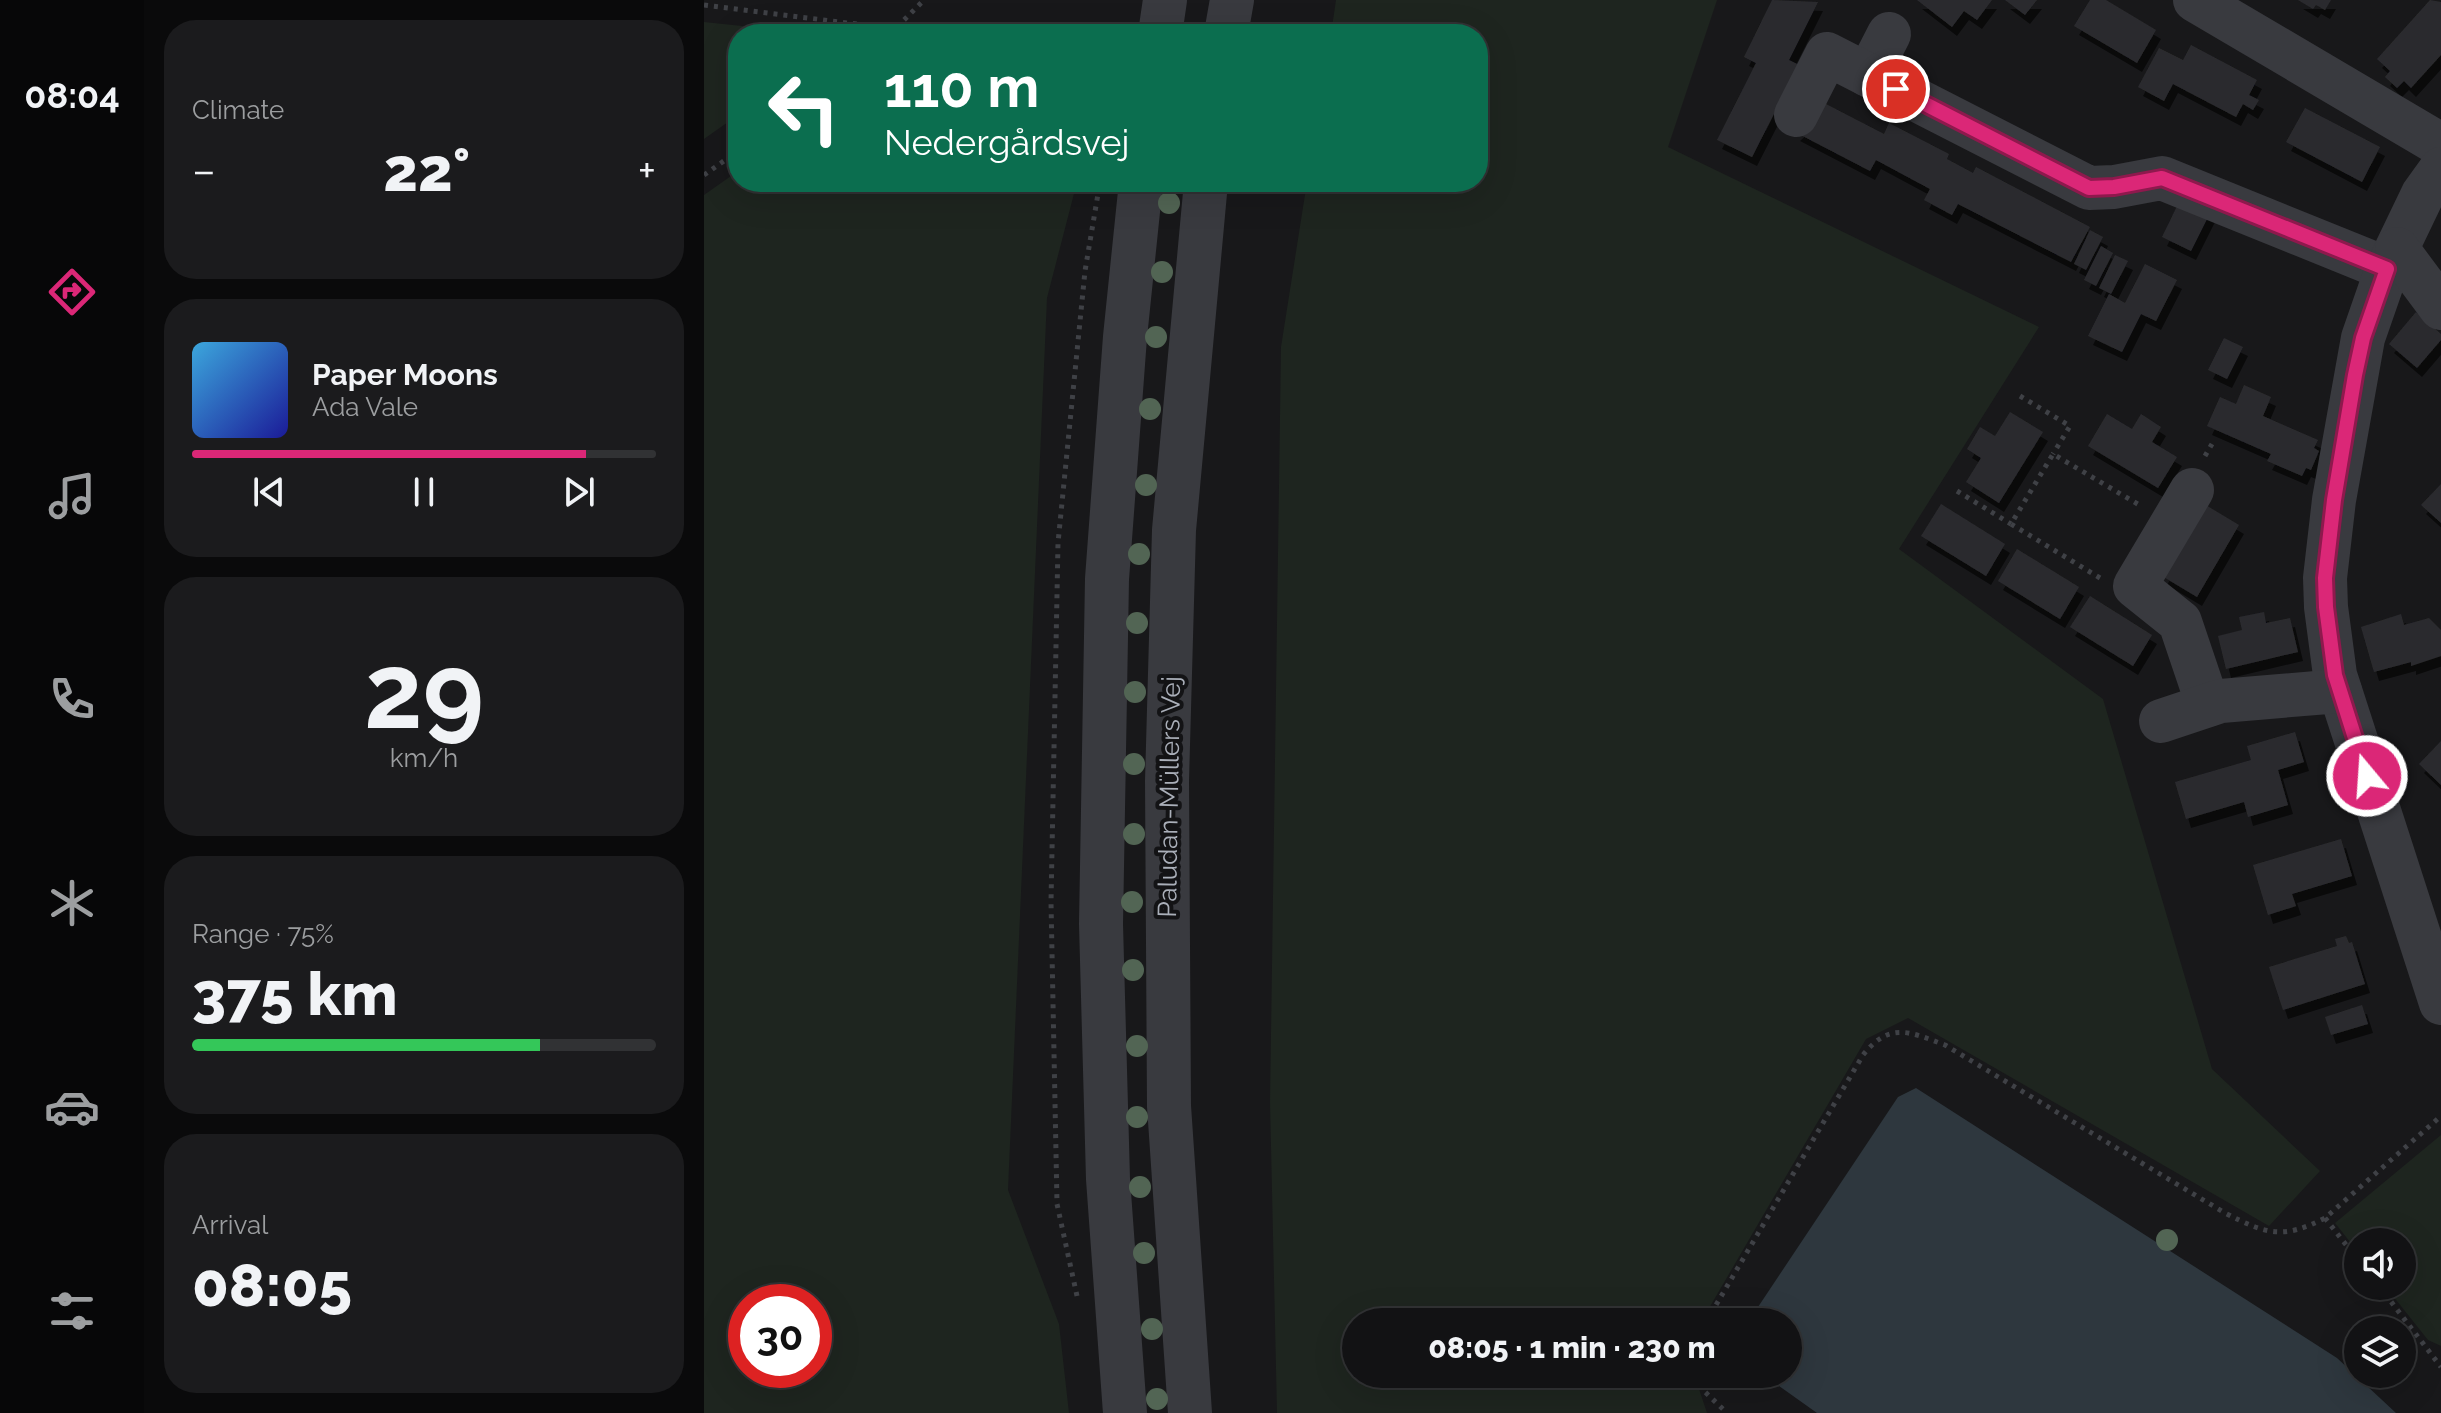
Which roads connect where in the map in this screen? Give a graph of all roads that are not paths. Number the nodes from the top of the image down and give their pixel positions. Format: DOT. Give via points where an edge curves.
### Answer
graph roads {
  1 [pos="1165,0"];
  2 [pos="1232,0"];
  3 [pos="2195,0"];
  4 [pos="1161,24"];
  5 [pos="1228,24"];
  6 [pos="1889,34"];
  7 [pos="1868,75"];
  8 [pos="1796,115"];
  9 [pos="2441,145"];
  10 [pos="2441,169"];
  11 [pos="1140,192"];
  12 [pos="1205,192"];
  13 [pos="2392,259"];
  14 [pos="2441,308"];
  15 [pos="2182,507"];
  16 [pos="2340,691"];
  17 [pos="2208,705"];
  18 [pos="2161,721"];
  19 [pos="2441,1003"];
  20 [pos="1125,1413"];
  21 [pos="1190,1413"];
  1 -- 4 [label="street"];
  2 -- 5 [label="street"];
  3 -- 9 [label="street"];
  6 -- 7 [label="street"];
  7 -- 8 [label="street" via="1827,54"];
  7 -- 13 [label="street" via="2089,188 2162,178"];
  10 -- 13 [label="street"];
  11 -- 20 [label="street" via="1107,579 1101,924 1108,1179"];
  12 -- 21 [label="street, Paludan-Müllers Vej" via="1174,530 1167,781 1169,1106"];
  13 -- 14 [label="street"];
  13 -- 16 [label="street" via="2363,338 2334,500 2325,578"];
  15 -- 17 [label="street" via="2135,586 2180,622"];
  16 -- 17 [label="street"];
  16 -- 19 [label="street"];
  17 -- 18 [label="street"];
}
